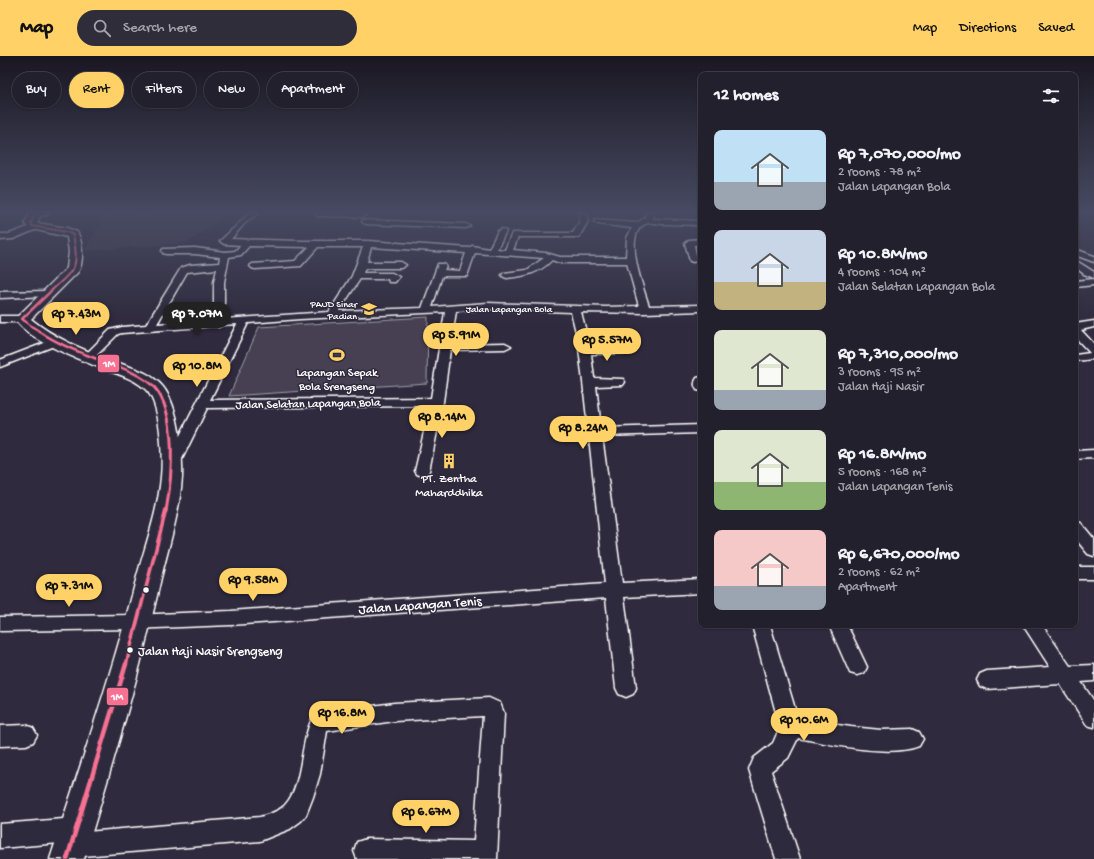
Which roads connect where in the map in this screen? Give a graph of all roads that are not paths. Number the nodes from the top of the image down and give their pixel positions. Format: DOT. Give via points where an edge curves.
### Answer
graph roads {
  1 [pos="74,250"];
  2 [pos="181,250"];
  3 [pos="198,250"];
  4 [pos="240,250"];
  5 [pos="312,250"];
  6 [pos="366,250"];
  7 [pos="472,250"];
  8 [pos="496,250"];
  9 [pos="630,250"];
  10 [pos="691,250"];
  11 [pos="166,251"];
  12 [pos="508,252"];
  13 [pos="1078,253"];
  14 [pos="225,255"];
  15 [pos="550,256"];
  16 [pos="1094,259"];
  17 [pos="631,260"];
  18 [pos="693,260"];
  19 [pos="362,265"];
  20 [pos="401,265"];
  21 [pos="222,266"];
  22 [pos="255,266"];
  23 [pos="1078,266"];
  24 [pos="506,275"];
  25 [pos="1094,275"];
  26 [pos="357,276"];
  27 [pos="392,280"];
  28 [pos="1094,282"];
  29 [pos="1078,284"];
  30 [pos="47,294"];
  31 [pos="0,295"];
  32 [pos="451,308"];
  33 [pos="574,308"];
  34 [pos="698,308"];
  35 [pos="426,310"];
  36 [pos="645,310"];
  37 [pos="332,315"];
  38 [pos="0,319"];
  39 [pos="22,319"];
  40 [pos="243,322"];
  41 [pos="220,324"];
  42 [pos="1094,324"];
  43 [pos="1078,326"];
  44 [pos="149,328"];
  45 [pos="1078,333"];
  46 [pos="55,342"];
  47 [pos="505,346"];
  48 [pos="445,347"];
  49 [pos="622,350"];
  50 [pos="584,351"];
  51 [pos="1094,351"];
  52 [pos="1094,356"];
  53 [pos="89,357"];
  54 [pos="1078,358"];
  55 [pos="0,364"];
  56 [pos="589,382"];
  57 [pos="619,382"];
  58 [pos="437,402"];
  59 [pos="202,404"];
  60 [pos="698,429"];
  61 [pos="594,432"];
  62 [pos="1094,454"];
  63 [pos="1078,455"];
  64 [pos="172,464"];
  65 [pos="422,471"];
  66 [pos="1078,530"];
  67 [pos="1093,547"];
  68 [pos="1078,573"];
  69 [pos="1094,573"];
  70 [pos="698,586"];
  71 [pos="614,589"];
  72 [pos="139,622"];
  73 [pos="0,624"];
  74 [pos="762,628"];
  75 [pos="839,628"];
  76 [pos="1034,628"];
  77 [pos="857,667"];
  78 [pos="1094,673"];
  79 [pos="1066,675"];
  80 [pos="987,680"];
  81 [pos="626,688"];
  82 [pos="1094,718"];
  83 [pos="790,727"];
  84 [pos="26,735"];
  85 [pos="0,736"];
  86 [pos="912,740"];
  87 [pos="0,836"];
  88 [pos="71,845"];
  89 [pos="366,852"];
  90 [pos="485,856"];
  91 [pos="788,859"];
  1 -- 30 [label="main road" via="73,269"];
  2 -- 11 [label="street"];
  3 -- 14 [label="street"];
  4 -- 14 [label="street"];
  5 -- 22 [label="street" via="298,264"];
  6 -- 19 [label="street"];
  7 -- 35 [label="street" via="464,274 439,270"];
  8 -- 12 [label="street"];
  9 -- 17 [label="street"];
  10 -- 18 [label="street"];
  12 -- 15 [label="street"];
  13 -- 16 [label="street"];
  14 -- 21 [label="street"];
  15 -- 17 [label="street" via="560,260"];
  15 -- 24 [label="street" via="539,268 522,274"];
  17 -- 36 [label="street"];
  19 -- 20 [label="street"];
  19 -- 26 [label="street"];
  21 -- 41 [label="street" via="219,282"];
  21 -- 44 [label="street" via="184,270"];
  23 -- 25 [label="street"];
  26 -- 27 [label="street" via="392,276"];
  26 -- 37 [label="street"];
  28 -- 29 [label="street"];
  30 -- 31 [label="street"];
  30 -- 39 [label="main road"];
  32 -- 33 [label="street, Jalan Lapangan Bola"];
  32 -- 35 [label="street, Jalan Lapangan Bola"];
  32 -- 48 [label="street"];
  33 -- 36 [label="street, Jalan Lapangan Bola"];
  33 -- 50 [label="street"];
  34 -- 36 [label="street, Jalan Lapangan Bola"];
  35 -- 37 [label="street, Jalan Lapangan Bola"];
  37 -- 40 [label="street, Jalan Lapangan Bola"];
  38 -- 39 [label="street"];
  39 -- 46 [label="main road"];
  40 -- 41 [label="street, Jalan Lapangan Bola"];
  40 -- 59 [label="street"];
  41 -- 44 [label="street, Jalan Lapangan Bola"];
  42 -- 43 [label="street"];
  44 -- 53 [label="street, Jalan Lapangan Bola" via="114,332"];
  45 -- 51 [label="street"];
  46 -- 53 [label="main road"];
  46 -- 55 [label="street"];
  47 -- 48 [label="street"];
  48 -- 58 [label="street"];
  49 -- 50 [label="street"];
  50 -- 56 [label="street"];
  52 -- 54 [label="street"];
  53 -- 64 [label="main road" via="136,375 158,392 166,413"];
  56 -- 57 [label="street"];
  56 -- 61 [label="street"];
  58 -- 59 [label="street, Jalan Selatan Lapangan Bola"];
  58 -- 65 [label="street"];
  59 -- 64 [label="street"];
  60 -- 61 [label="street"];
  61 -- 71 [label="street"];
  62 -- 63 [label="street"];
  64 -- 72 [label="main road" via="164,516"];
  66 -- 67 [label="street"];
  68 -- 69 [label="street"];
  70 -- 71 [label="street, Jalan Lapangan Tenis"];
  71 -- 72 [label="street, Jalan Lapangan Tenis" via="265,616"];
  71 -- 81 [label="street"];
  72 -- 73 [label="street, Jalan Lapangan Tenis"];
  72 -- 88 [label="main road"];
  74 -- 83 [label="street"];
  75 -- 77 [label="street"];
  76 -- 79 [label="street"];
  78 -- 79 [label="street"];
  79 -- 80 [label="street"];
  79 -- 82 [label="street"];
  83 -- 86 [label="street" via="870,740"];
  83 -- 91 [label="street" via="782,750 762,765 760,770"];
  84 -- 85 [label="street"];
  87 -- 88 [label="street"];
  88 -- 90 [label="street" via="260,829 294,813 304,796 317,729 321,722 394,712 489,707 494,713"];
  89 -- 90 [label="street"];
}
